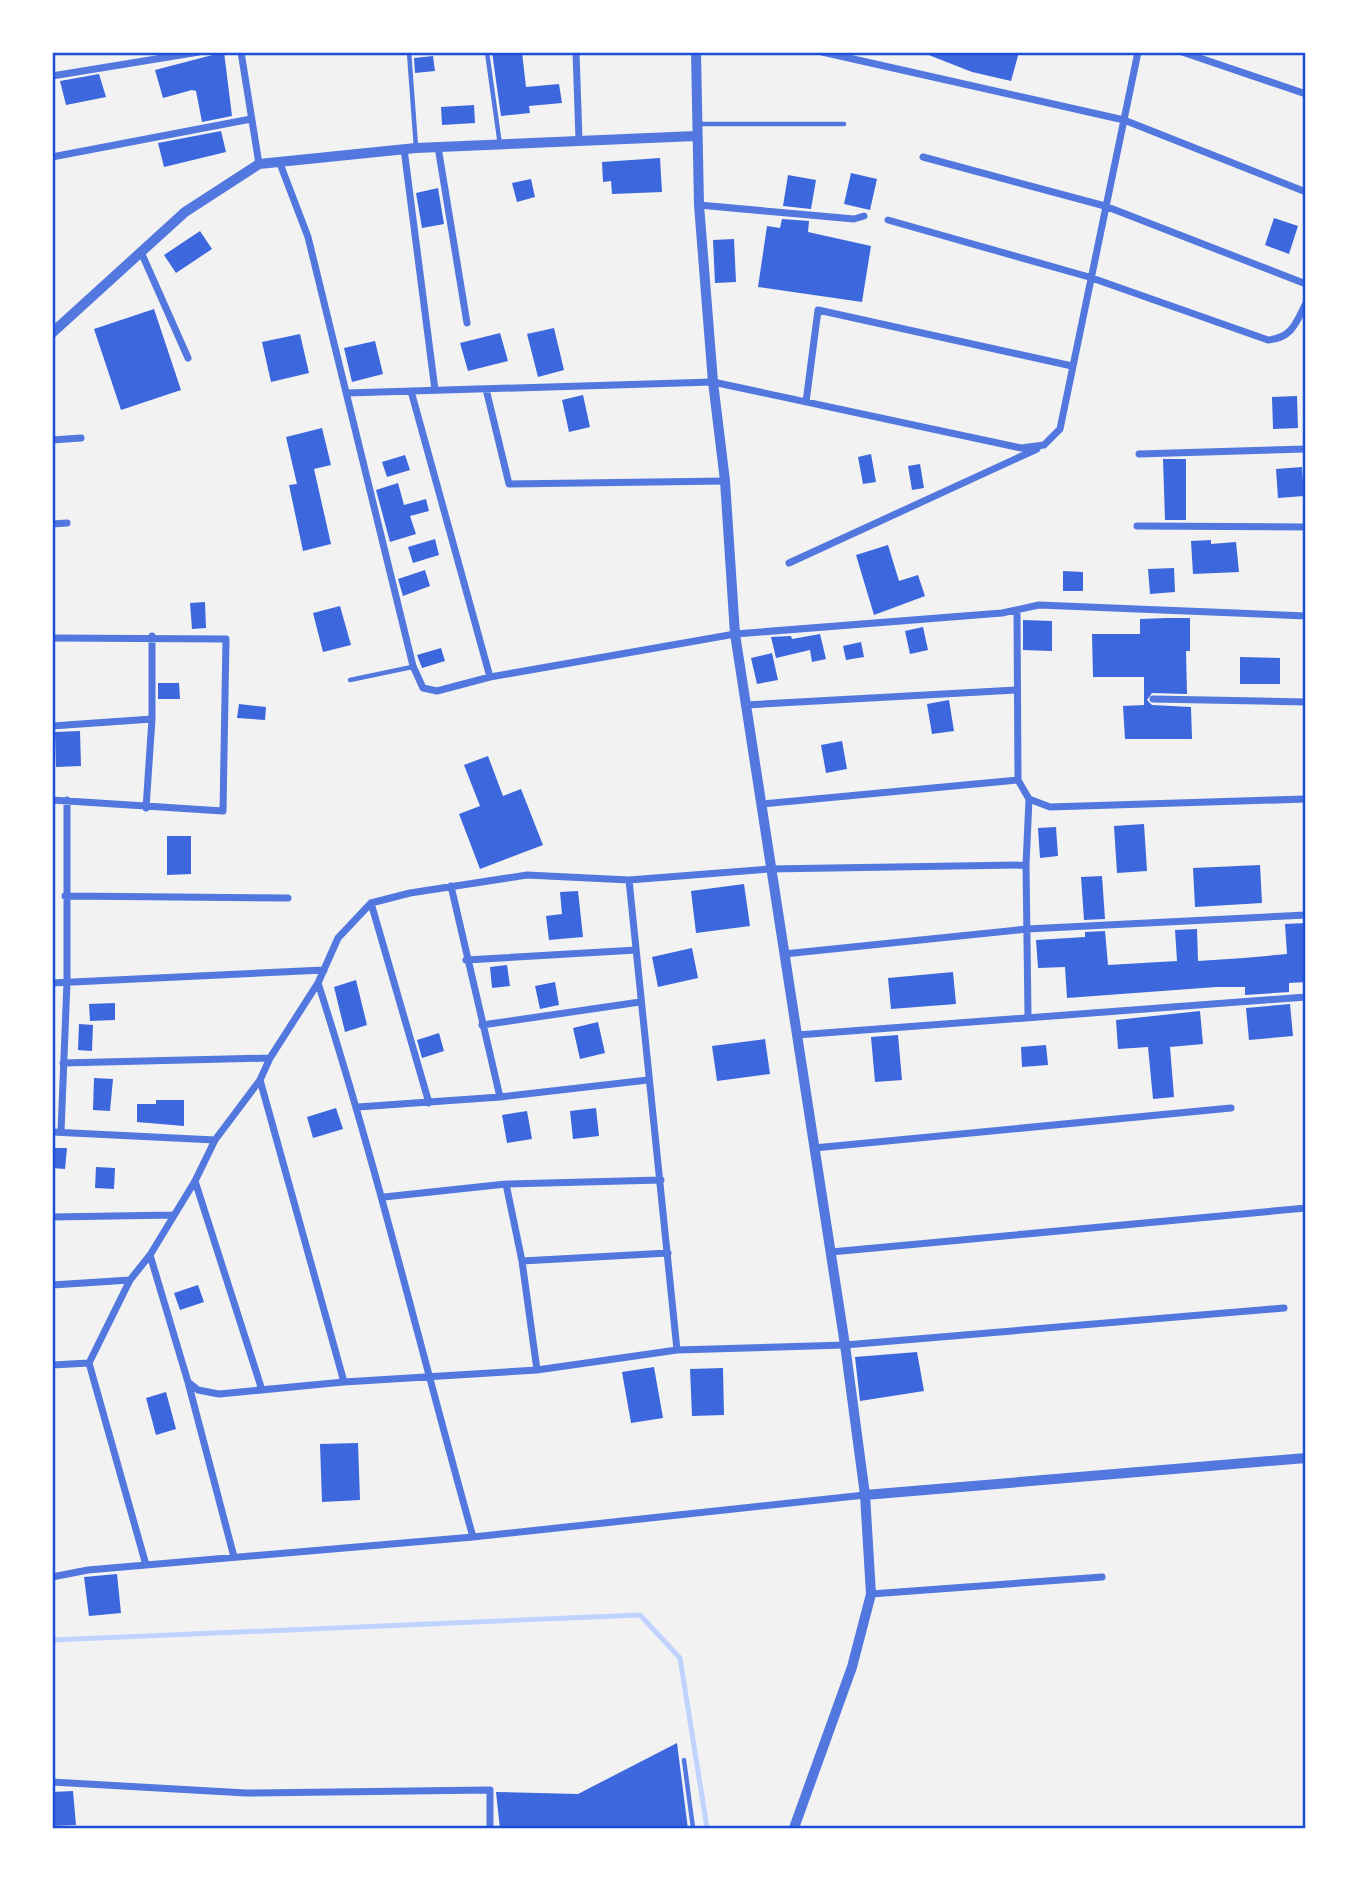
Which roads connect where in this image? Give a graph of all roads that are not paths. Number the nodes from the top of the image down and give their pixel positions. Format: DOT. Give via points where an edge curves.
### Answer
graph roads {
  1 [pos="199,52"];
  2 [pos="241,52"];
  3 [pos="409,52"];
  4 [pos="486,52"];
  5 [pos="576,52"];
  6 [pos="696,52"];
  7 [pos="822,52"];
  8 [pos="1138,52"];
  9 [pos="1182,52"];
  10 [pos="52,76"];
  11 [pos="1306,94"];
  12 [pos="251,119"];
  13 [pos="1124,120"];
  14 [pos="696,124"];
  15 [pos="844,124"];
  16 [pos="696,136"];
  17 [pos="579,140"];
  18 [pos="500,146"];
  19 [pos="438,147"];
  20 [pos="410,149"];
  21 [pos="52,157"];
  22 [pos="923,157"];
  23 [pos="279,161"];
  24 [pos="259,164"];
  25 [pos="1306,192"];
  26 [pos="699,205"];
  27 [pos="1105,206"];
  28 [pos="864,216"];
  29 [pos="888,220"];
  30 [pos="141,252"];
  31 [pos="1089,277"];
  32 [pos="1306,284"];
  33 [pos="1306,303"];
  34 [pos="467,323"];
  35 [pos="52,334"];
  36 [pos="188,358"];
  37 [pos="1072,366"];
  38 [pos="713,382"];
  39 [pos="486,389"];
  40 [pos="435,390"];
  41 [pos="411,391"];
  42 [pos="347,393"];
  43 [pos="806,402"];
  44 [pos="81,438"];
  45 [pos="52,440"];
  46 [pos="1044,445"];
  47 [pos="1306,449"];
  48 [pos="1139,454"];
  49 [pos="725,481"];
  50 [pos="67,523"];
  51 [pos="52,524"];
  52 [pos="1137,526"];
  53 [pos="1306,527"];
  54 [pos="789,563"];
  55 [pos="1017,611"];
  56 [pos="1306,616"];
  57 [pos="735,634"];
  58 [pos="152,636"];
  59 [pos="52,638"];
  60 [pos="413,666"];
  61 [pos="490,677"];
  62 [pos="350,680"];
  63 [pos="1016,690"];
  64 [pos="1153,699"];
  65 [pos="1306,702"];
  66 [pos="746,705"];
  67 [pos="152,719"];
  68 [pos="52,726"];
  69 [pos="1018,780"];
  70 [pos="1029,799"];
  71 [pos="1306,799"];
  72 [pos="52,800"];
  73 [pos="66,800"];
  74 [pos="761,804"];
  75 [pos="146,808"];
  76 [pos="1026,865"];
  77 [pos="769,869"];
  78 [pos="629,880"];
  79 [pos="451,886"];
  80 [pos="65,896"];
  81 [pos="288,898"];
  82 [pos="371,902"];
  83 [pos="1306,915"];
  84 [pos="1027,929"];
  85 [pos="636,950"];
  86 [pos="784,954"];
  87 [pos="466,960"];
  88 [pos="324,970"];
  89 [pos="67,982"];
  90 [pos="52,983"];
  91 [pos="318,984"];
  92 [pos="1306,997"];
  93 [pos="640,1002"];
  94 [pos="1028,1015"];
  95 [pos="482,1025"];
  96 [pos="797,1035"];
  97 [pos="270,1058"];
  98 [pos="63,1063"];
  99 [pos="260,1080"];
  100 [pos="648,1080"];
  101 [pos="500,1097"];
  102 [pos="429,1103"];
  103 [pos="358,1107"];
  104 [pos="1231,1108"];
  105 [pos="57,1132"];
  106 [pos="215,1140"];
  107 [pos="814,1148"];
  108 [pos="662,1180"];
  109 [pos="195,1181"];
  110 [pos="506,1184"];
  111 [pos="384,1197"];
  112 [pos="1306,1208"];
  113 [pos="174,1215"];
  114 [pos="52,1217"];
  115 [pos="831,1252"];
  116 [pos="668,1253"];
  117 [pos="150,1255"];
  118 [pos="522,1261"];
  119 [pos="130,1280"];
  120 [pos="52,1285"];
  121 [pos="1284,1308"];
  122 [pos="845,1345"];
  123 [pos="677,1350"];
  124 [pos="89,1363"];
  125 [pos="52,1364"];
  126 [pos="537,1370"];
  127 [pos="428,1377"];
  128 [pos="188,1382"];
  129 [pos="344,1382"];
  130 [pos="262,1390"];
  131 [pos="1306,1458"];
  132 [pos="865,1495"];
  133 [pos="473,1537"];
  134 [pos="234,1557"];
  135 [pos="146,1565"];
  136 [pos="52,1577"];
  137 [pos="1102,1577"];
  138 [pos="871,1594"];
  139 [pos="684,1760"];
  140 [pos="52,1782"];
  141 [pos="490,1829"];
  142 [pos="693,1829"];
  143 [pos="794,1829"];
  1 -- 10 [label="street"];
  2 -- 12 [label="street"];
  3 -- 20 [label="lane"];
  4 -- 18 [label="lane"];
  5 -- 17 [label="street"];
  6 -- 14 [label="street"];
  7 -- 13 [label="street"];
  8 -- 13 [label="street"];
  9 -- 11 [label="street"];
  12 -- 21 [label="street"];
  12 -- 24 [label="street"];
  13 -- 25 [label="street"];
  13 -- 27 [label="street"];
  14 -- 15 [label="lane"];
  14 -- 16 [label="street"];
  16 -- 17 [label="street"];
  16 -- 26 [label="street"];
  17 -- 18 [label="street"];
  18 -- 19 [label="street"];
  19 -- 20 [label="street"];
  19 -- 34 [label="street"];
  20 -- 23 [label="street"];
  20 -- 40 [label="street"];
  22 -- 27 [label="street"];
  23 -- 24 [label="street"];
  23 -- 42 [label="street" via="308,237"];
  24 -- 30 [label="street" via="185,212"];
  26 -- 28 [label="street" via="854,219"];
  26 -- 38 [label="street"];
  27 -- 31 [label="street"];
  27 -- 32 [label="street"];
  29 -- 31 [label="street"];
  30 -- 35 [label="street"];
  30 -- 36 [label="street"];
  31 -- 33 [label="street" via="1268,340 1292,331"];
  31 -- 37 [label="street"];
  37 -- 43 [label="street" via="818,310"];
  37 -- 46 [label="street" via="1060,429"];
  38 -- 39 [label="street"];
  38 -- 43 [label="street"];
  38 -- 49 [label="street"];
  39 -- 40 [label="street"];
  39 -- 49 [label="street" via="509,484"];
  40 -- 41 [label="street"];
  41 -- 42 [label="street"];
  41 -- 61 [label="street"];
  42 -- 60 [label="street"];
  43 -- 46 [label="street" via="1021,448"];
  44 -- 45 [label="street"];
  46 -- 54 [label="street"];
  47 -- 48 [label="street"];
  49 -- 57 [label="street"];
  50 -- 51 [label="street"];
  52 -- 53 [label="street"];
  55 -- 56 [label="street" via="1039,605"];
  55 -- 57 [label="street"];
  55 -- 63 [label="street"];
  57 -- 61 [label="street"];
  57 -- 66 [label="street"];
  58 -- 59 [label="street"];
  58 -- 67 [label="street"];
  58 -- 75 [label="street" via="226,639 223,811"];
  60 -- 61 [label="street" via="423,688 437,691"];
  60 -- 62 [label="lane"];
  63 -- 66 [label="street"];
  63 -- 69 [label="street"];
  64 -- 65 [label="street"];
  66 -- 74 [label="street"];
  67 -- 68 [label="street"];
  67 -- 75 [label="street"];
  69 -- 70 [label="street"];
  69 -- 74 [label="street"];
  70 -- 71 [label="street" via="1050,807"];
  70 -- 76 [label="street"];
  72 -- 73 [label="street"];
  73 -- 75 [label="street"];
  73 -- 80 [label="street"];
  74 -- 77 [label="street"];
  76 -- 77 [label="street"];
  76 -- 84 [label="street"];
  77 -- 78 [label="street"];
  77 -- 86 [label="street"];
  78 -- 79 [label="street" via="527,875"];
  78 -- 85 [label="street"];
  79 -- 82 [label="street"];
  79 -- 87 [label="street"];
  80 -- 81 [label="street"];
  80 -- 89 [label="street"];
  82 -- 88 [label="street" via="338,938"];
  82 -- 102 [label="street"];
  83 -- 84 [label="street"];
  84 -- 86 [label="street"];
  84 -- 94 [label="street"];
  85 -- 87 [label="street"];
  85 -- 93 [label="street"];
  86 -- 96 [label="street"];
  87 -- 95 [label="street"];
  88 -- 89 [label="street"];
  88 -- 91 [label="street"];
  89 -- 90 [label="street"];
  89 -- 98 [label="street"];
  91 -- 97 [label="street"];
  91 -- 103 [label="street"];
  92 -- 94 [label="street"];
  93 -- 95 [label="street"];
  93 -- 100 [label="street"];
  94 -- 96 [label="street"];
  95 -- 101 [label="street"];
  96 -- 107 [label="street"];
  97 -- 98 [label="street"];
  97 -- 99 [label="street"];
  98 -- 105 [label="street"];
  99 -- 106 [label="street"];
  99 -- 129 [label="street"];
  100 -- 101 [label="street"];
  100 -- 108 [label="street"];
  101 -- 102 [label="street"];
  102 -- 103 [label="street"];
  103 -- 111 [label="street"];
  104 -- 107 [label="street"];
  105 -- 106 [label="street"];
  106 -- 109 [label="street"];
  107 -- 115 [label="street"];
  108 -- 110 [label="street"];
  108 -- 116 [label="street"];
  109 -- 113 [label="street"];
  109 -- 130 [label="street"];
  110 -- 111 [label="street"];
  110 -- 118 [label="street"];
  111 -- 127 [label="street"];
  112 -- 115 [label="street"];
  113 -- 114 [label="street"];
  113 -- 117 [label="street"];
  115 -- 122 [label="street"];
  116 -- 118 [label="street"];
  116 -- 123 [label="street"];
  117 -- 119 [label="street"];
  117 -- 128 [label="street"];
  118 -- 126 [label="street"];
  119 -- 120 [label="street"];
  119 -- 124 [label="street"];
  121 -- 122 [label="street"];
  122 -- 123 [label="street"];
  122 -- 132 [label="street"];
  123 -- 126 [label="street"];
  124 -- 125 [label="street"];
  124 -- 135 [label="street"];
  126 -- 127 [label="street"];
  127 -- 129 [label="street"];
  127 -- 133 [label="street"];
  128 -- 130 [label="street" via="198,1390 219,1394"];
  128 -- 134 [label="street"];
  129 -- 130 [label="street"];
  131 -- 132 [label="street"];
  132 -- 133 [label="street"];
  132 -- 138 [label="street"];
  133 -- 134 [label="street"];
  134 -- 135 [label="street"];
  135 -- 136 [label="street"];
  137 -- 138 [label="street"];
  138 -- 143 [label="street" via="852,1667"];
  139 -- 142 [label="lane"];
  140 -- 141 [label="street" via="246,1793 490,1790"];
}
